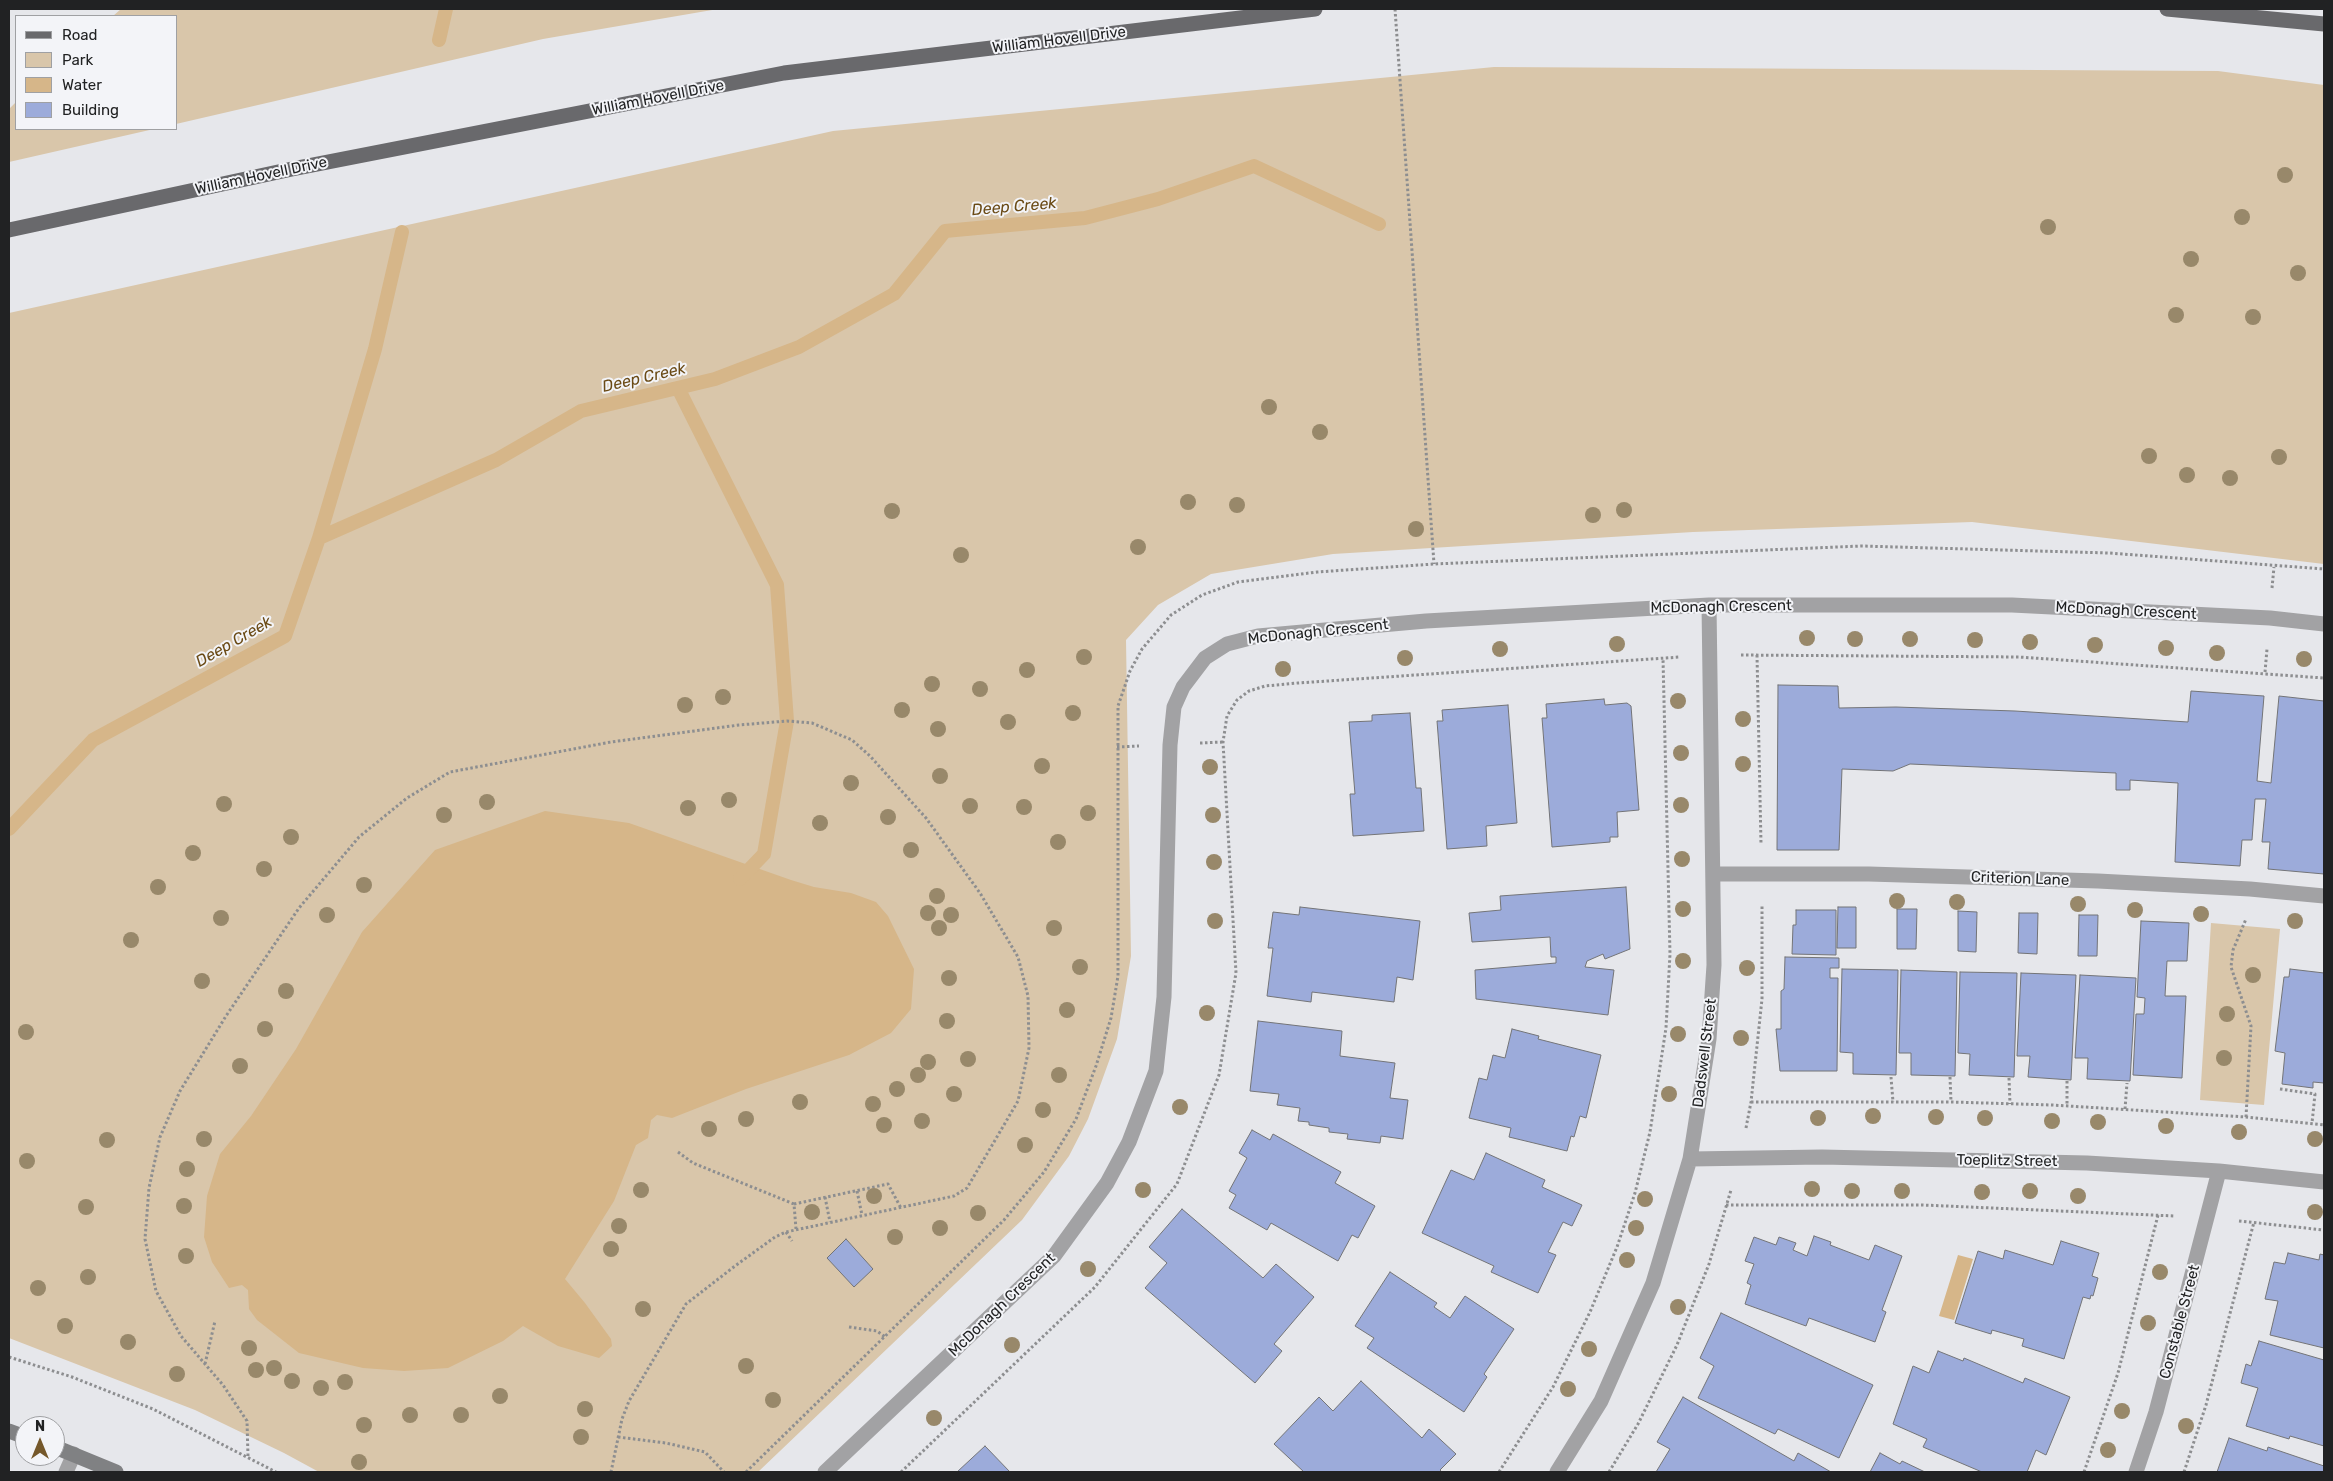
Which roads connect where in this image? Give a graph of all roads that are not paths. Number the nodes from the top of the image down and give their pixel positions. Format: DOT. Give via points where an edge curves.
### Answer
graph roads {
  1 [pos="1315,9"];
  2 [pos="2167,9"];
  3 [pos="2324,24"];
  4 [pos="9,230"];
  5 [pos="1710,605"];
  6 [pos="2324,624"];
  7 [pos="1714,874"];
  8 [pos="2324,896"];
  9 [pos="1690,1159"];
  10 [pos="2219,1171"];
  11 [pos="2324,1182"];
  12 [pos="65,1451"];
  13 [pos="74,1454"];
  14 [pos="66,1472"];
  15 [pos="116,1472"];
  16 [pos="825,1472"];
  17 [pos="1557,1472"];
  18 [pos="2136,1472"];
  1 -- 4 [label="main road, William Hovell Drive" via="784,73 292,169"];
  2 -- 3 [label="main road"];
  5 -- 6 [label="street, McDonagh Crescent" via="2012,605 2270,618"];
  5 -- 7 [label="street, Dadswell Street"];
  5 -- 16 [label="street, McDonagh Crescent" via="1426,621 1258,636 1227,644 1205,658 1183,687 1174,707 1170,745 1164,997 1156,1071 1129,1142 1107,1182 1054,1256"];
  7 -- 8 [label="street, Criterion Lane" via="1869,874 2098,881"];
  7 -- 9 [label="street, Dadswell Street" via="1710,1040"];
  9 -- 10 [label="street, Toeplitz Street" via="1822,1157 2057,1162"];
  9 -- 17 [label="street, Dadswell Street" via="1653,1282 1601,1401"];
  10 -- 11 [label="street, Toeplitz Street"];
  10 -- 18 [label="street, Constable Street" via="2156,1412"];
  12 -- 13 [label="street"];
  13 -- 14 [label="street"];
  13 -- 15 [label="street"];
}
